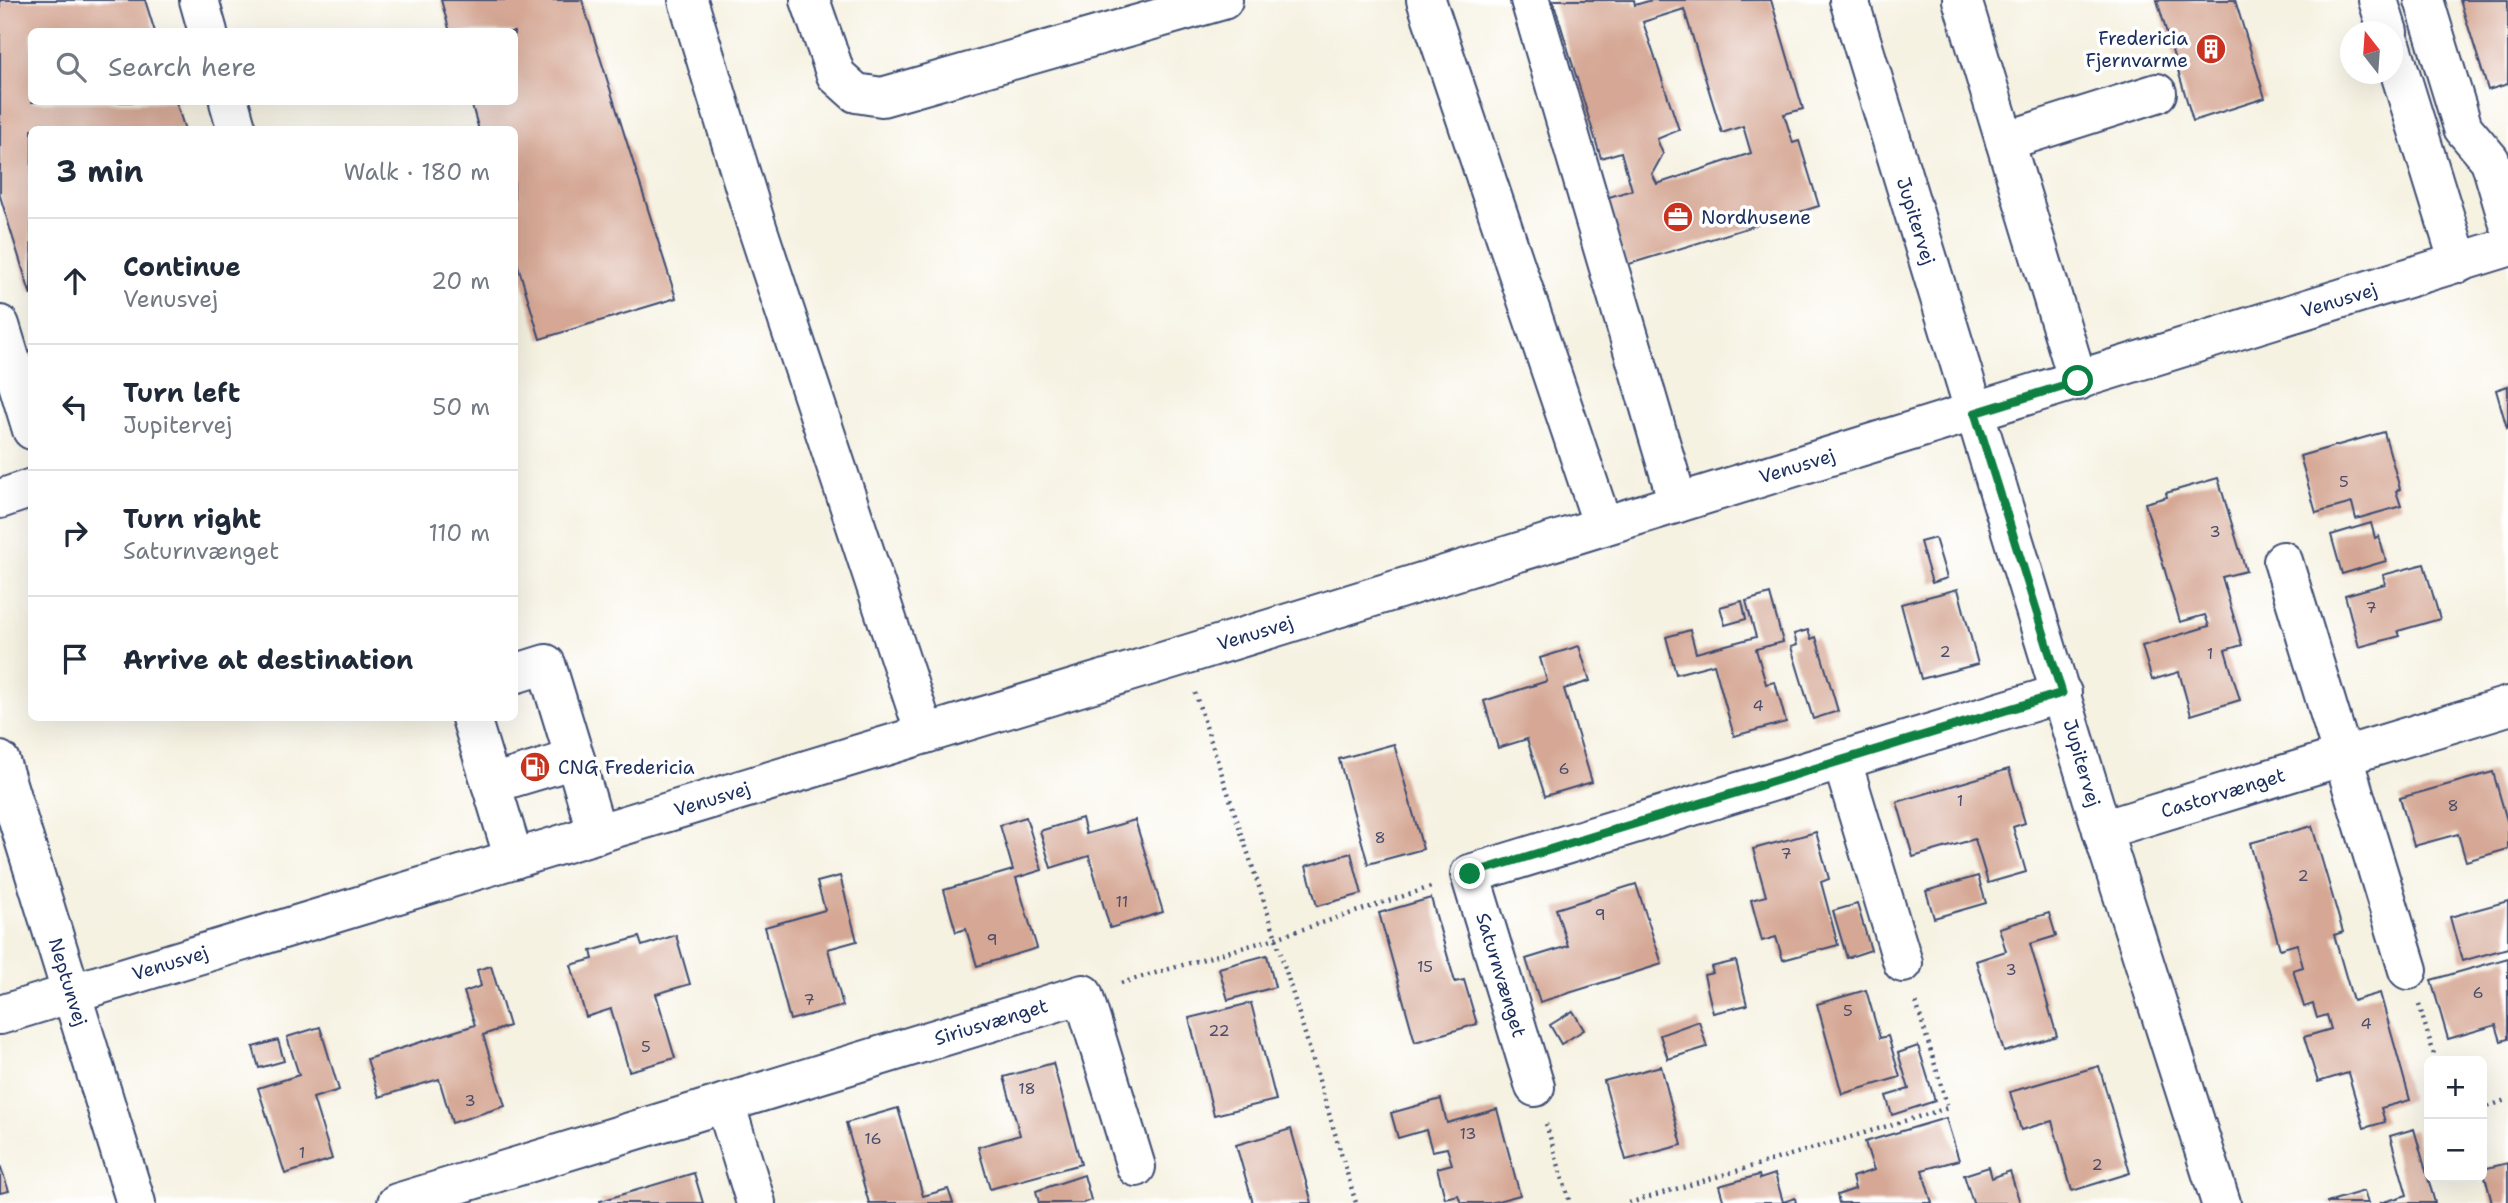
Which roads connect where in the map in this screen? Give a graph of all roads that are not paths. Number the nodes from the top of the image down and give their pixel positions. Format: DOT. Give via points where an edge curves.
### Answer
graph roads {
  1 [pos="199,0"];
  2 [pos="688,0"];
  3 [pos="810,0"];
  4 [pos="1223,0"];
  5 [pos="1426,0"];
  6 [pos="1530,0"];
  7 [pos="1849,0"];
  8 [pos="1962,0"];
  9 [pos="2378,0"];
  10 [pos="2424,0"];
  11 [pos="2385,21"];
  12 [pos="207,28"];
  13 [pos="2403,82"];
  14 [pos="2157,93"];
  15 [pos="230,105"];
  16 [pos="236,126"];
  17 [pos="2005,141"];
  18 [pos="2508,221"];
  19 [pos="2508,247"];
  20 [pos="2459,262"];
  21 [pos="2,337"];
  22 [pos="2078,381"];
  23 [pos="1975,413"];
  24 [pos="28,418"];
  25 [pos="28,489"];
  26 [pos="0,499"];
  27 [pos="1678,503"];
  28 [pos="1603,526"];
  29 [pos="2283,561"];
  30 [pos="518,673"];
  31 [pos="2062,693"];
  32 [pos="2508,706"];
  33 [pos="472,721"];
  34 [pos="925,734"];
  35 [pos="2343,756"];
  36 [pos="575,759"];
  37 [pos="0,761"];
  38 [pos="1842,761"];
  39 [pos="491,784"];
  40 [pos="2102,830"];
  41 [pos="597,834"];
  42 [pos="514,859"];
  43 [pos="1903,963"];
  44 [pos="2409,970"];
  45 [pos="71,993"];
  46 [pos="0,1015"];
  47 [pos="1535,1087"];
  48 [pos="725,1103"];
  49 [pos="1136,1167"];
  50 [pos="136,1203"];
  51 [pos="397,1203"];
  52 [pos="756,1203"];
  53 [pos="2221,1203"];
  1 -- 12 [label="street"];
  2 -- 34 [label="street" via="755,221"];
  3 -- 4 [label="street" via="836,75 856,93 882,97"];
  5 -- 28 [label="street"];
  6 -- 27 [label="street"];
  7 -- 23 [label="street, Jupitervej"];
  8 -- 17 [label="street"];
  9 -- 11 [label="street"];
  10 -- 18 [label="street" via="2463,128 2490,160"];
  13 -- 20 [label="street"];
  14 -- 17 [label="street"];
  15 -- 16 [label="street"];
  17 -- 22 [label="street"];
  19 -- 20 [label="street, Venusvej"];
  20 -- 22 [label="street, Venusvej"];
  21 -- 24 [label="street"];
  22 -- 23 [label="street, Venusvej"];
  23 -- 27 [label="street, Venusvej"];
  23 -- 31 [label="street, Jupitervej"];
  25 -- 26 [label="street"];
  27 -- 28 [label="street, Venusvej"];
  28 -- 34 [label="street, Venusvej"];
  29 -- 35 [label="street"];
  30 -- 36 [label="street" via="546,664"];
  31 -- 38 [label="street"];
  31 -- 40 [label="street, Jupitervej"];
  32 -- 35 [label="street, Castorvænget"];
  33 -- 39 [label="street"];
  34 -- 41 [label="street, Venusvej"];
  35 -- 40 [label="street, Castorvænget"];
  35 -- 44 [label="street"];
  36 -- 39 [label="street"];
  36 -- 41 [label="street"];
  37 -- 45 [label="street, Neptunvej"];
  38 -- 43 [label="street"];
  38 -- 47 [label="street, Saturnvænget" via="1470,874"];
  39 -- 42 [label="street"];
  40 -- 53 [label="street, Jupitervej"];
  41 -- 42 [label="street, Venusvej"];
  42 -- 45 [label="street, Venusvej"];
  45 -- 46 [label="street, Venusvej"];
  45 -- 50 [label="street, Neptunvej"];
  48 -- 49 [label="street, Siriusvænget" via="1083,994"];
  48 -- 51 [label="street, Siriusvænget"];
  48 -- 52 [label="street"];
}
